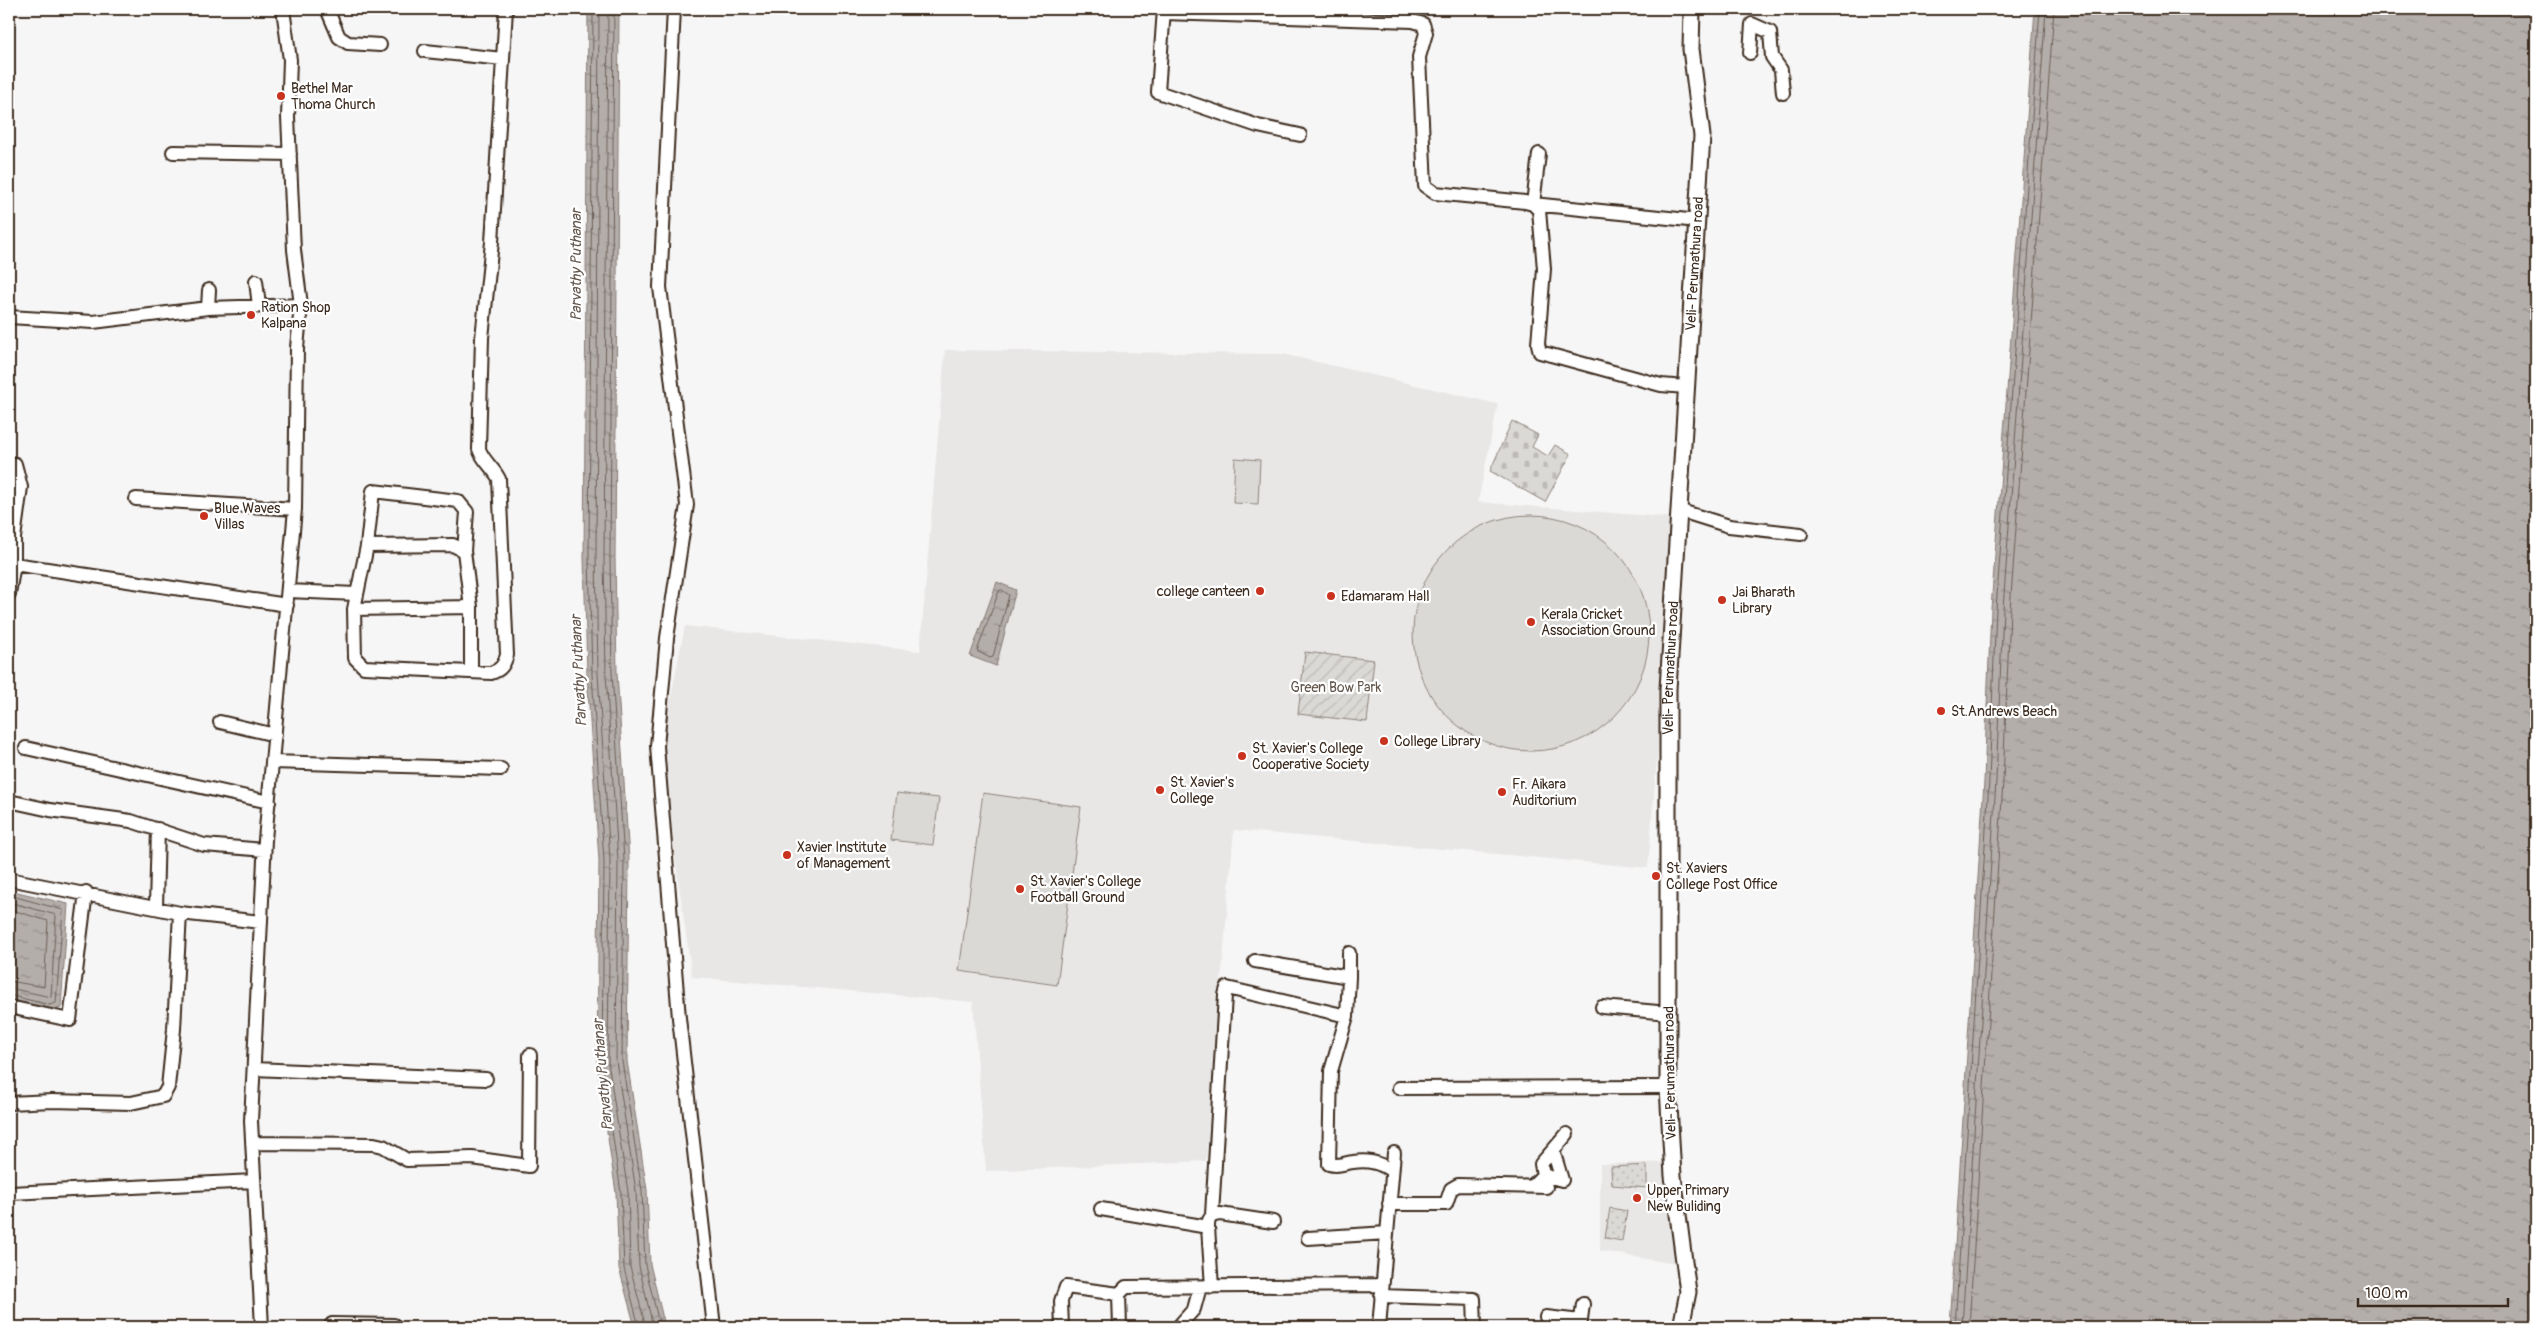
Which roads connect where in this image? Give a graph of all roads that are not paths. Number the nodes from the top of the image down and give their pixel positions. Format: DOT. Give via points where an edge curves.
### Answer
graph roads {
  1 [pos="283,9"];
  2 [pos="327,9"];
  3 [pos="506,9"];
  4 [pos="674,9"];
  5 [pos="1692,9"];
  6 [pos="1164,11"];
  7 [pos="380,45"];
  8 [pos="424,51"];
  9 [pos="1750,53"];
  10 [pos="503,59"];
  11 [pos="1783,93"];
  12 [pos="1300,135"];
  13 [pos="173,152"];
  14 [pos="290,154"];
  15 [pos="1539,154"];
  16 [pos="1533,204"];
  17 [pos="1698,220"];
  18 [pos="256,281"];
  19 [pos="209,290"];
  20 [pos="301,305"];
  21 [pos="259,306"];
  22 [pos="208,308"];
  23 [pos="9,317"];
  24 [pos="1686,387"];
  25 [pos="9,463"];
  26 [pos="136,499"];
  27 [pos="294,508"];
  28 [pos="1678,510"];
  29 [pos="1801,534"];
  30 [pos="12,536"];
  31 [pos="367,546"];
  32 [pos="464,551"];
  33 [pos="14,564"];
  34 [pos="288,591"];
  35 [pos="9,594"];
  36 [pos="356,594"];
  37 [pos="287,605"];
  38 [pos="471,607"];
  39 [pos="354,609"];
  40 [pos="471,672"];
  41 [pos="220,722"];
  42 [pos="275,735"];
  43 [pos="26,748"];
  44 [pos="272,762"];
  45 [pos="501,769"];
  46 [pos="9,801"];
  47 [pos="268,802"];
  48 [pos="158,830"];
  49 [pos="264,850"];
  50 [pos="9,879"];
  51 [pos="86,892"];
  52 [pos="156,908"];
  53 [pos="180,912"];
  54 [pos="261,922"];
  55 [pos="1349,953"];
  56 [pos="1255,961"];
  57 [pos="1349,977"];
  58 [pos="9,1007"];
  59 [pos="1602,1007"];
  60 [pos="1669,1013"];
  61 [pos="1347,1016"];
  62 [pos="530,1055"];
  63 [pos="254,1069"];
  64 [pos="486,1079"];
  65 [pos="1668,1087"];
  66 [pos="1399,1088"];
  67 [pos="9,1103"];
  68 [pos="1567,1134"];
  69 [pos="252,1143"];
  70 [pos="1553,1150"];
  71 [pos="1394,1153"];
  72 [pos="1392,1170"];
  73 [pos="254,1181"];
  74 [pos="1544,1181"];
  75 [pos="11,1193"];
  76 [pos="1389,1204"];
  77 [pos="1101,1209"];
  78 [pos="1212,1215"];
  79 [pos="1273,1222"];
  80 [pos="1208,1228"];
  81 [pos="1387,1233"];
  82 [pos="1308,1238"];
  83 [pos="1206,1287"];
  84 [pos="1382,1290"];
  85 [pos="1119,1294"];
  86 [pos="1583,1304"];
  87 [pos="1546,1317"];
  88 [pos="1580,1324"];
  89 [pos="394,1326"];
  90 [pos="262,1327"];
  91 [pos="330,1327"];
  92 [pos="714,1327"];
  93 [pos="1062,1327"];
  94 [pos="1120,1327"];
  95 [pos="1178,1327"];
  96 [pos="1379,1327"];
  97 [pos="1475,1327"];
  98 [pos="1680,1327"];
  1 -- 14 [label="street" via="290,60"];
  2 -- 7 [label="street" via="339,37 348,43"];
  3 -- 10 [label="street"];
  4 -- 92 [label="street" via="660,287 686,505 667,638 657,746 679,1018"];
  5 -- 17 [label="main road, Veli- Perumathura road" via="1691,49 1702,136"];
  6 -- 12 [label="street" via="1158,92 1258,126"];
  6 -- 16 [label="street" via="1419,22 1426,29 1419,57 1424,186 1435,193"];
  8 -- 10 [label="street"];
  9 -- 11 [label="street" via="1752,24 1770,32 1772,57 1781,70"];
  10 -- 40 [label="street" via="492,242 482,338 479,449 498,479 506,655 499,670"];
  13 -- 14 [label="street"];
  14 -- 20 [label="street" via="294,250"];
  15 -- 16 [label="street"];
  16 -- 17 [label="street"];
  16 -- 24 [label="street" via="1541,215 1544,270 1540,352 1661,385"];
  17 -- 24 [label="main road, Veli- Perumathura road"];
  18 -- 21 [label="street"];
  19 -- 22 [label="street"];
  20 -- 21 [label="street"];
  20 -- 27 [label="street" via="297,348"];
  21 -- 22 [label="street"];
  22 -- 23 [label="street" via="93,322"];
  24 -- 28 [label="main road, Veli- Perumathura road"];
  25 -- 30 [label="street" via="15,464 21,487"];
  26 -- 27 [label="street"];
  27 -- 34 [label="street"];
  28 -- 29 [label="street" via="1729,526"];
  28 -- 60 [label="main road, Veli- Perumathura road" via="1668,689"];
  30 -- 33 [label="street"];
  31 -- 32 [label="street" via="454,545"];
  31 -- 32 [label="street" via="373,490 458,500 466,512"];
  31 -- 36 [label="street"];
  32 -- 38 [label="street"];
  33 -- 35 [label="street"];
  33 -- 37 [label="street"];
  34 -- 36 [label="street"];
  34 -- 37 [label="street"];
  36 -- 39 [label="street"];
  37 -- 42 [label="street"];
  38 -- 39 [label="street"];
  38 -- 40 [label="street"];
  39 -- 40 [label="street" via="355,658 364,667"];
  41 -- 42 [label="street"];
  42 -- 44 [label="street"];
  43 -- 47 [label="street"];
  44 -- 45 [label="street"];
  44 -- 47 [label="street"];
  46 -- 48 [label="street" via="50,810 131,820"];
  47 -- 49 [label="street"];
  48 -- 49 [label="street" via="204,845"];
  48 -- 52 [label="street"];
  49 -- 54 [label="street"];
  50 -- 51 [label="street"];
  51 -- 52 [label="street"];
  51 -- 58 [label="street" via="70,1020"];
  52 -- 53 [label="street"];
  53 -- 54 [label="street"];
  53 -- 67 [label="street" via="174,1030 168,1087 163,1096 131,1103"];
  54 -- 63 [label="street"];
  55 -- 57 [label="street"];
  56 -- 57 [label="street"];
  57 -- 61 [label="street"];
  59 -- 60 [label="street"];
  60 -- 65 [label="main road, Veli- Perumathura road"];
  61 -- 72 [label="street" via="1330,1071 1329,1164 1379,1162"];
  61 -- 78 [label="street" via="1227,988"];
  62 -- 69 [label="street" via="529,1166 472,1158 407,1160 374,1144"];
  63 -- 64 [label="street"];
  63 -- 69 [label="street"];
  65 -- 66 [label="street"];
  65 -- 98 [label="main road, Veli- Perumathura road" via="1673,1176 1688,1292"];
  68 -- 70 [label="street"];
  69 -- 73 [label="street"];
  70 -- 74 [label="street" via="1541,1164"];
  70 -- 74 [label="street" via="1562,1180"];
  71 -- 72 [label="street"];
  72 -- 76 [label="street"];
  73 -- 75 [label="street"];
  73 -- 90 [label="street"];
  74 -- 76 [label="street" via="1531,1187 1458,1185 1451,1189 1446,1204"];
  76 -- 81 [label="street"];
  77 -- 80 [label="street"];
  78 -- 79 [label="street"];
  78 -- 80 [label="street"];
  80 -- 83 [label="street"];
  81 -- 82 [label="street"];
  81 -- 84 [label="street"];
  83 -- 84 [label="street"];
  83 -- 85 [label="street" via="1132,1286"];
  83 -- 95 [label="street"];
  84 -- 96 [label="street"];
  84 -- 97 [label="street" via="1474,1299"];
  85 -- 93 [label="street" via="1066,1287 1061,1301"];
  85 -- 94 [label="street"];
  86 -- 88 [label="street"];
  87 -- 88 [label="street"];
  89 -- 91 [label="street" via="332,1324"];
}
